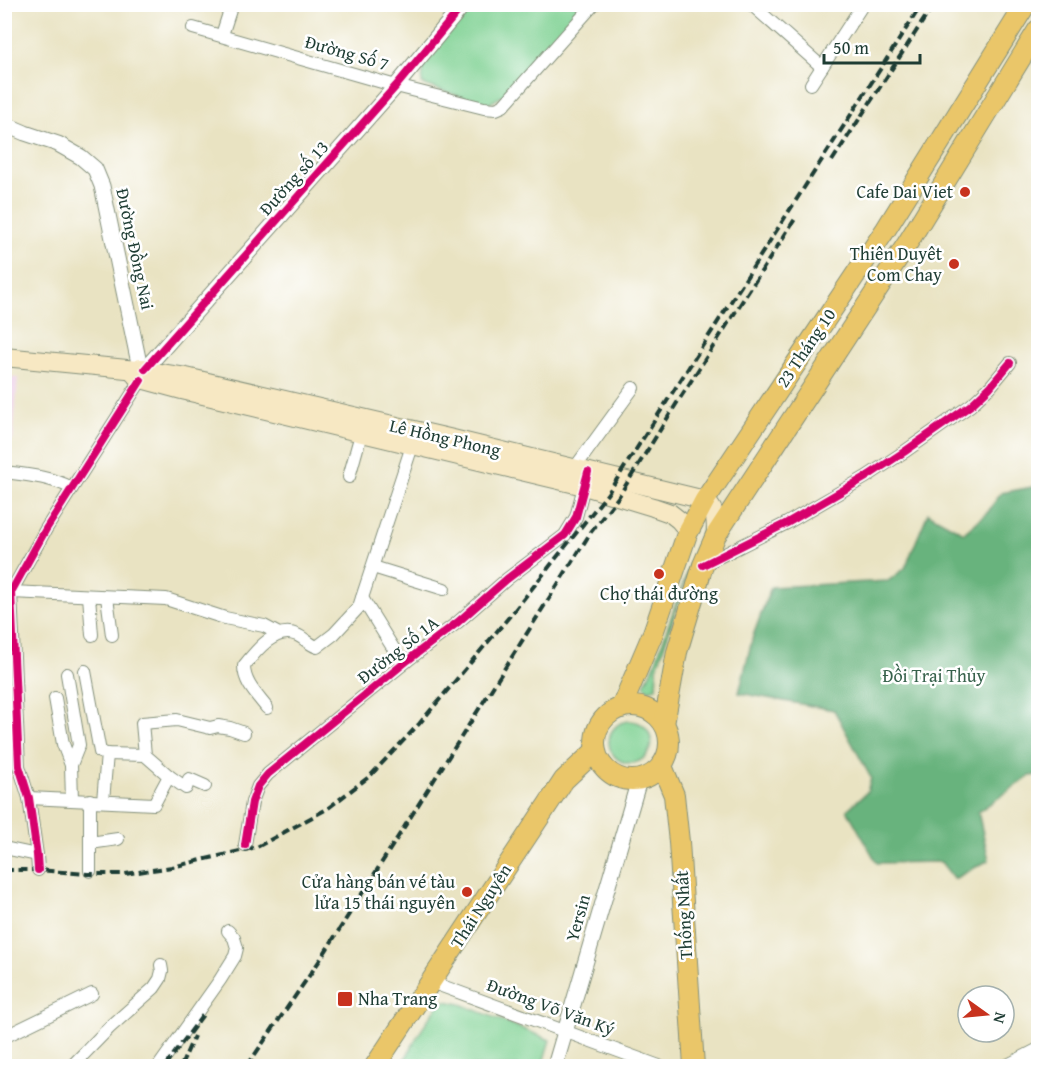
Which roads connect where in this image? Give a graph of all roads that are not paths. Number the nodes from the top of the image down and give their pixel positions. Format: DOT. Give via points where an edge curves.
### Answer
graph roads {
  1 [pos="232,4"];
  2 [pos="464,4"];
  3 [pos="594,4"];
  4 [pos="751,4"];
  5 [pos="863,4"];
  6 [pos="1026,4"];
  7 [pos="1034,4"];
  8 [pos="1038,7"];
  9 [pos="193,28"];
  10 [pos="1038,30"];
  11 [pos="222,35"];
  12 [pos="822,67"];
  13 [pos="811,84"];
  14 [pos="396,86"];
  15 [pos="4,124"];
  16 [pos="886,230"];
  17 [pos="907,244"];
  18 [pos="4,357"];
  19 [pos="1010,363"];
  20 [pos="4,366"];
  21 [pos="142,374"];
  22 [pos="633,388"];
  23 [pos="361,434"];
  24 [pos="412,446"];
  25 [pos="4,472"];
  26 [pos="582,476"];
  27 [pos="348,477"];
  28 [pos="72,488"];
  29 [pos="705,500"];
  30 [pos="687,534"];
  31 [pos="716,535"];
  32 [pos="703,565"];
  33 [pos="373,567"];
  34 [pos="444,589"];
  35 [pos="8,594"];
  36 [pos="89,596"];
  37 [pos="107,597"];
  38 [pos="362,598"];
  39 [pos="112,634"];
  40 [pos="279,634"];
  41 [pos="92,635"];
  42 [pos="403,664"];
  43 [pos="85,671"];
  44 [pos="67,674"];
  45 [pos="55,698"];
  46 [pos="267,708"];
  47 [pos="621,708"];
  48 [pos="664,724"];
  49 [pos="244,733"];
  50 [pos="595,751"];
  51 [pos="107,754"];
  52 [pos="145,755"];
  53 [pos="70,765"];
  54 [pos="662,766"];
  55 [pos="169,776"];
  56 [pos="639,780"];
  57 [pos="205,786"];
  58 [pos="29,798"];
  59 [pos="72,800"];
  60 [pos="97,800"];
  61 [pos="118,839"];
  62 [pos="90,843"];
  63 [pos="245,845"];
  64 [pos="4,848"];
  65 [pos="37,855"];
  66 [pos="38,870"];
  67 [pos="90,872"];
  68 [pos="228,931"];
  69 [pos="161,965"];
  70 [pos="431,982"];
  71 [pos="92,994"];
  72 [pos="565,1032"];
  73 [pos="4,1037"];
  74 [pos="1038,1051"];
  75 [pos="72,1066"];
  76 [pos="159,1066"];
  77 [pos="377,1066"];
  78 [pos="555,1066"];
  79 [pos="659,1066"];
  80 [pos="694,1066"];
  81 [pos="1009,1066"];
  1 -- 11 [label="street"];
  2 -- 14 [label="street, Đường số 13"];
  3 -- 14 [label="street, Đường Số 7" via="503,106 496,109"];
  4 -- 12 [label="street"];
  5 -- 12 [label="street"];
  6 -- 16 [label="main road, 23 Tháng 10"];
  7 -- 8 [label="main road"];
  9 -- 11 [label="street, Đường Số 7"];
  10 -- 17 [label="main road, 23 Tháng 10"];
  11 -- 14 [label="street, Đường Số 7"];
  12 -- 13 [label="street"];
  14 -- 21 [label="street, Đường số 13"];
  15 -- 21 [label="street, Đường Đồng Nai" via="58,144 95,169 102,186"];
  16 -- 17 [label="main road"];
  16 -- 29 [label="main road, 23 Tháng 10"];
  17 -- 31 [label="main road, 23 Tháng 10"];
  18 -- 21 [label="main road, Lê Hồng Phong"];
  19 -- 32 [label="street" via="971,405 904,452 787,524"];
  20 -- 21 [label="main road, Lê Hồng Phong"];
  21 -- 23 [label="main road, Lê Hồng Phong" via="182,390"];
  21 -- 26 [label="main road, Lê Hồng Phong" via="197,380"];
  21 -- 28 [label="street"];
  22 -- 26 [label="street"];
  23 -- 24 [label="main road, Lê Hồng Phong"];
  23 -- 27 [label="street"];
  24 -- 26 [label="main road, Lê Hồng Phong"];
  24 -- 33 [label="street"];
  25 -- 28 [label="street" via="48,478"];
  26 -- 29 [label="main road, Lê Hồng Phong"];
  26 -- 30 [label="main road, Lê Hồng Phong" via="670,513"];
  26 -- 42 [label="street, Đường Số 1A" via="576,518 565,535"];
  28 -- 35 [label="street"];
  29 -- 30 [label="main road, 23 Tháng 10"];
  29 -- 31 [label="main road" via="715,512"];
  30 -- 47 [label="main road, 23 Tháng 10" via="653,633"];
  31 -- 32 [label="main road, 23 Tháng 10"];
  32 -- 48 [label="main road, 23 Tháng 10" via="677,652"];
  33 -- 34 [label="street"];
  33 -- 38 [label="street"];
  35 -- 36 [label="street"];
  35 -- 58 [label="street" via="19,766"];
  36 -- 37 [label="street"];
  36 -- 41 [label="street"];
  37 -- 39 [label="street"];
  37 -- 40 [label="street" via="166,599"];
  38 -- 40 [label="street" via="348,621 317,647 297,635"];
  38 -- 42 [label="street"];
  40 -- 46 [label="street" via="258,649 244,666 247,681"];
  42 -- 63 [label="street, Đường Số 1A" via="268,774 252,802"];
  43 -- 51 [label="street" via="100,752"];
  44 -- 53 [label="street" via="79,745"];
  45 -- 53 [label="street"];
  47 -- 48 [label="main road" via="643,707"];
  47 -- 50 [label="main road" via="598,727"];
  48 -- 54 [label="main road" via="669,750"];
  49 -- 52 [label="street" via="177,720 142,723"];
  50 -- 56 [label="main road" via="602,766 614,777"];
  50 -- 70 [label="main road, Thái Nguyên" via="564,780"];
  51 -- 52 [label="street"];
  51 -- 60 [label="street"];
  52 -- 55 [label="street"];
  53 -- 59 [label="street"];
  54 -- 56 [label="main road"];
  54 -- 80 [label="main road, Thống Nhất" via="674,795"];
  55 -- 57 [label="street" via="186,788 189,779"];
  55 -- 60 [label="street" via="154,804"];
  56 -- 72 [label="street, Yersin"];
  58 -- 59 [label="street"];
  58 -- 65 [label="street"];
  59 -- 60 [label="street"];
  60 -- 62 [label="street"];
  61 -- 62 [label="street"];
  62 -- 67 [label="street"];
  64 -- 65 [label="street"];
  65 -- 66 [label="street"];
  68 -- 76 [label="street" via="237,948 235,956"];
  69 -- 75 [label="street" via="160,979 154,988"];
  70 -- 72 [label="street, Đường Võ Văn Ký"];
  70 -- 77 [label="main road, Thái Nguyên"];
  71 -- 73 [label="street"];
  72 -- 78 [label="street, Yersin"];
  72 -- 79 [label="street, Đường Võ Văn Ký"];
  74 -- 81 [label="street"];
}
